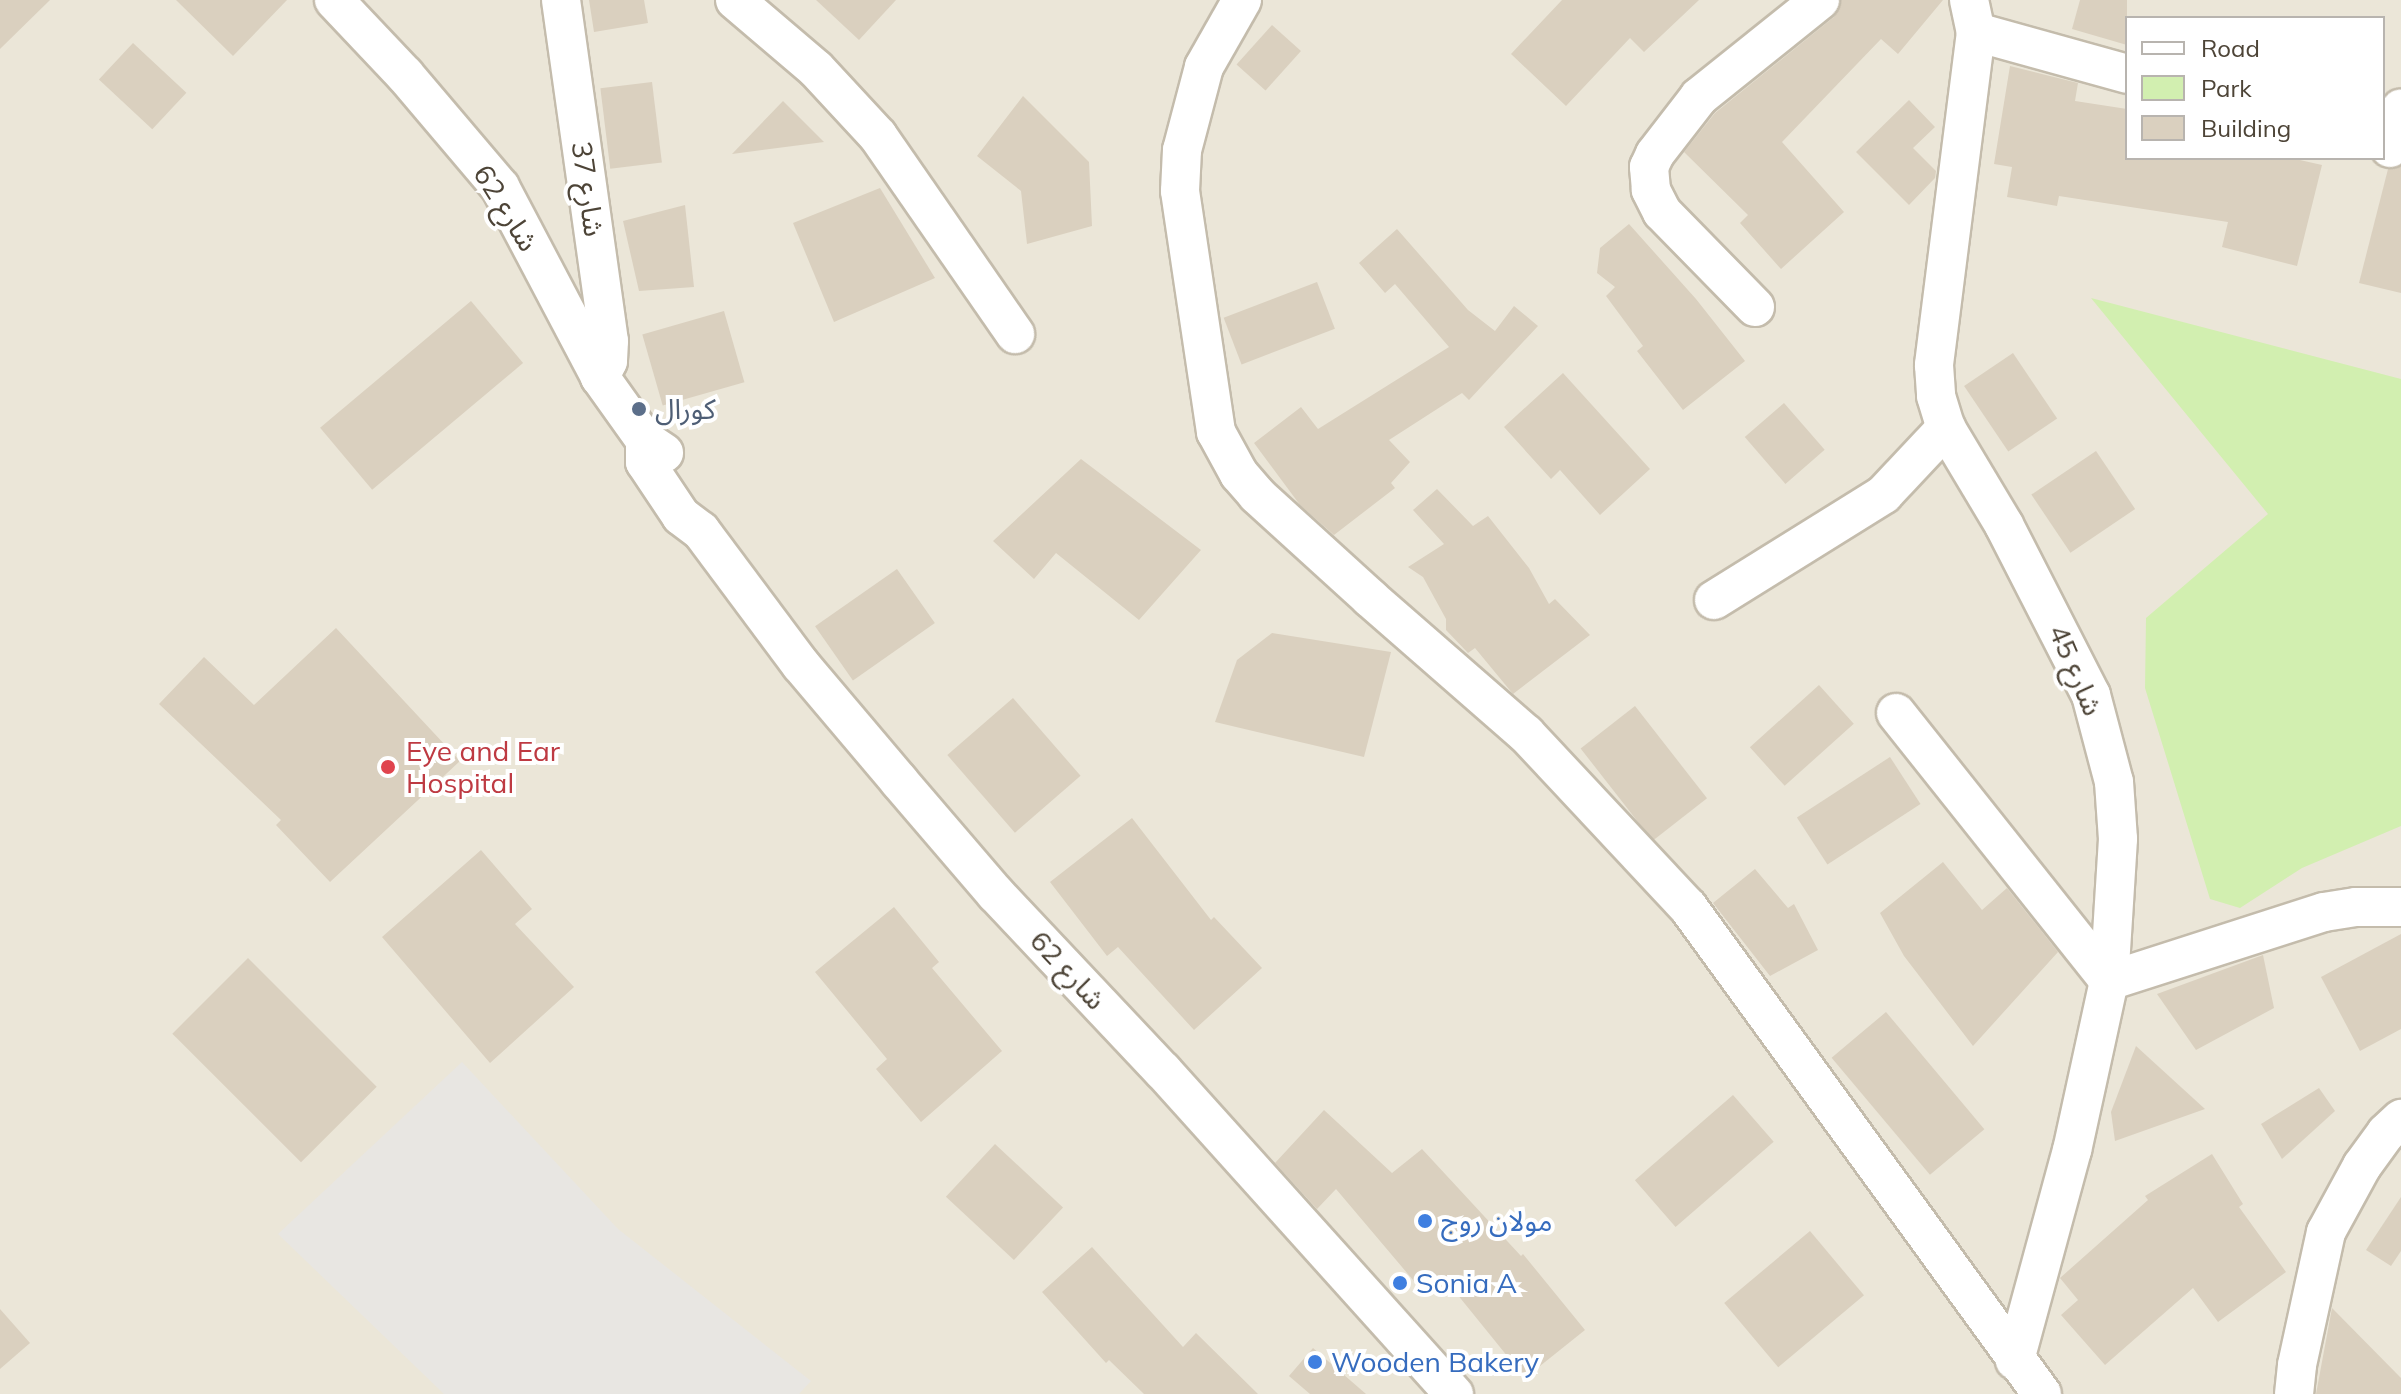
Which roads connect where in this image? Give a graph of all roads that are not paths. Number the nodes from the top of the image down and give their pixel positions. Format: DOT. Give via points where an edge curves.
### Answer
graph roads {
  1 [pos="334,0"];
  2 [pos="561,0"];
  3 [pos="735,0"];
  4 [pos="1242,0"];
  5 [pos="1820,0"];
  6 [pos="1972,16"];
  7 [pos="2125,73"];
  8 [pos="2401,108"];
  9 [pos="2391,148"];
  10 [pos="1755,307"];
  11 [pos="1015,334"];
  12 [pos="600,377"];
  13 [pos="1946,428"];
  14 [pos="1714,600"];
  15 [pos="1896,713"];
  16 [pos="2401,907"];
  17 [pos="2109,981"];
  18 [pos="2396,1135"];
  19 [pos="2015,1360"];
  20 [pos="1454,1394"];
  21 [pos="2042,1394"];
  22 [pos="2294,1394"];
  1 -- 12 [label="street, شارع 62" via="500,187"];
  2 -- 12 [label="street, شارع 37" via="609,341"];
  3 -- 11 [label="street" via="816,69 878,136"];
  4 -- 19 [label="street" via="1204,67 1182,150 1180,191 1216,432 1239,474 1526,734 1688,907"];
  5 -- 10 [label="street" via="1699,97 1649,167 1651,190 1662,212"];
  6 -- 7 [label="street"];
  6 -- 13 [label="street, شارع 45" via="1934,365"];
  8 -- 9 [label="street"];
  12 -- 20 [label="street, شارع 62" via="645,440 663,453 696,507 701,531 801,665 986,882"];
  13 -- 14 [label="street" via="1884,494"];
  13 -- 17 [label="street, شارع 45" via="2004,525 2091,695 2114,782 2118,839"];
  15 -- 17 [label="street"];
  16 -- 17 [label="street" via="2324,912"];
  17 -- 19 [label="street, شارع 45" via="2072,1150"];
  18 -- 22 [label="street" via="2362,1166 2326,1232"];
  19 -- 21 [label="street"];
}
